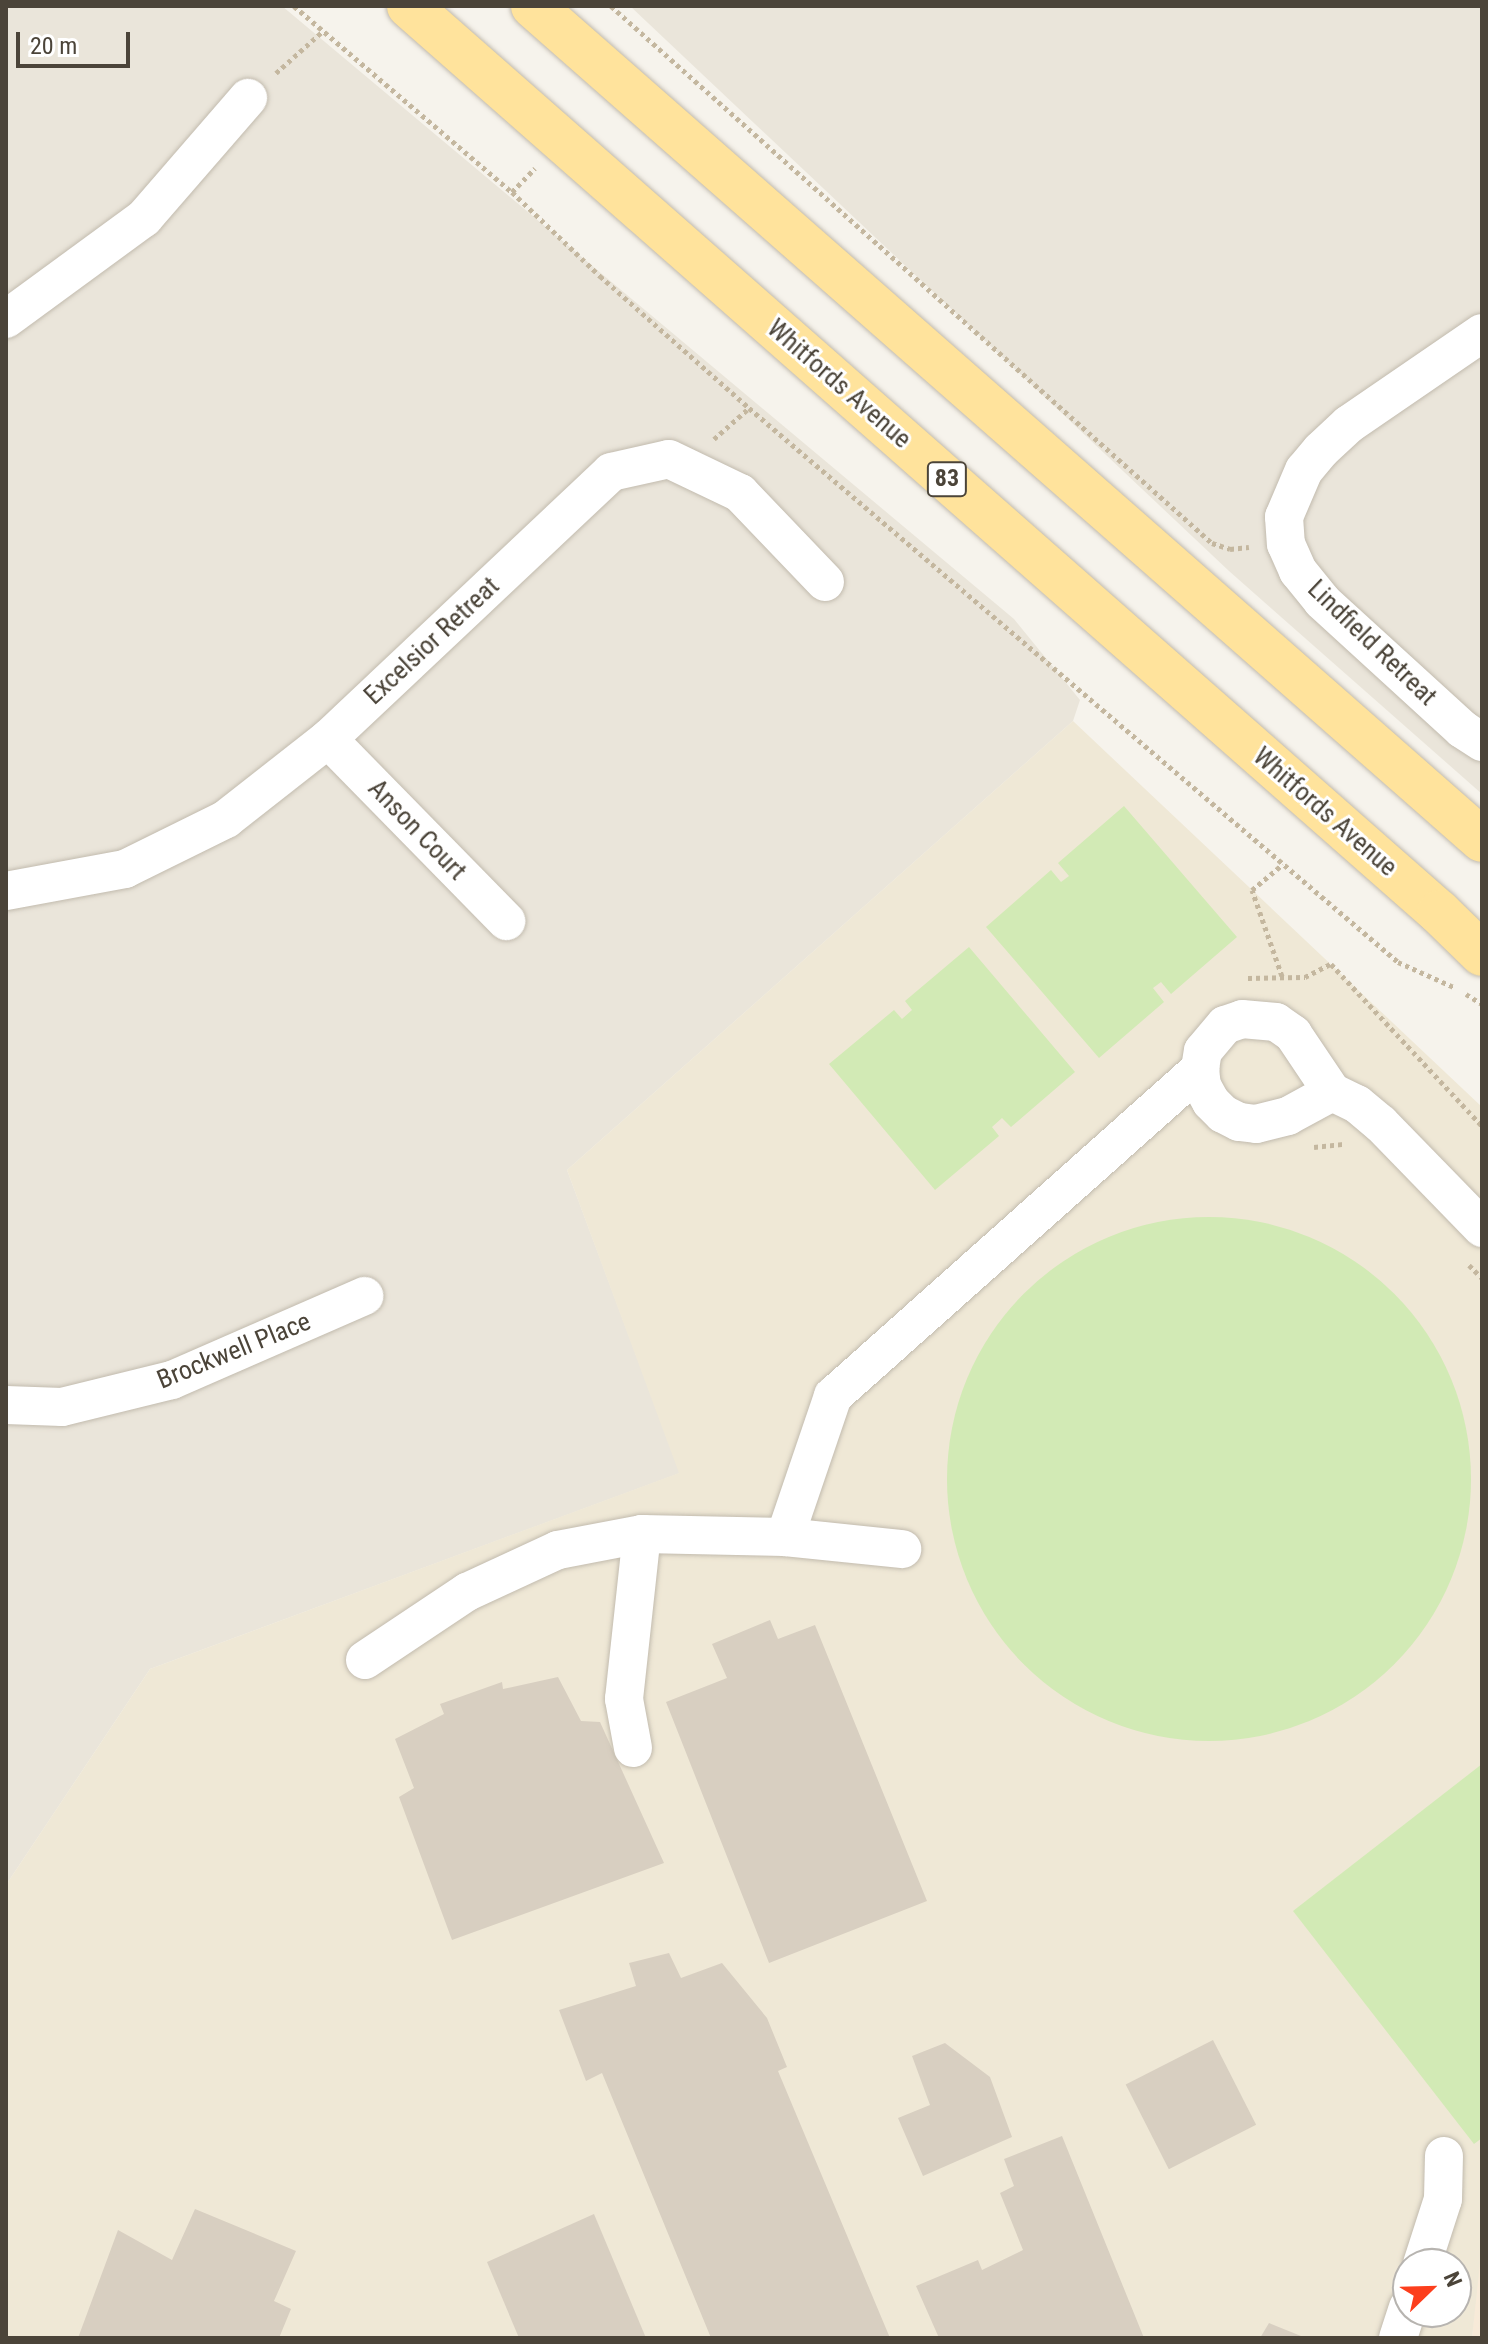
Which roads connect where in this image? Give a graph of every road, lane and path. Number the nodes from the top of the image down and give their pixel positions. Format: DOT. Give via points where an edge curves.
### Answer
graph roads {
  1 [pos="294,6"];
  2 [pos="409,6"];
  3 [pos="533,6"];
  4 [pos="611,6"];
  5 [pos="323,31"];
  6 [pos="248,98"];
  7 [pos="6,319"];
  8 [pos="1482,333"];
  9 [pos="1286,544"];
  10 [pos="825,582"];
  11 [pos="328,739"];
  12 [pos="1482,742"];
  13 [pos="1482,840"];
  14 [pos="1283,864"];
  15 [pos="6,891"];
  16 [pos="506,921"];
  17 [pos="1482,954"];
  18 [pos="1282,976"];
  19 [pos="1482,1004"];
  20 [pos="1200,1069"];
  21 [pos="1332,1092"];
  22 [pos="1482,1228"];
  23 [pos="364,1296"];
  24 [pos="6,1405"];
  25 [pos="642,1534"];
  26 [pos="785,1537"];
  27 [pos="902,1549"];
  28 [pos="365,1660"];
  29 [pos="633,1748"];
  30 [pos="1444,2156"];
  31 [pos="1427,2248"];
  1 -- 5 [label="path"];
  2 -- 17 [label="main road, Whitfords Avenue / 83"];
  3 -- 13 [label="main road"];
  4 -- 9 [label="path" via="1212,543 1230,549"];
  5 -- 6 [label="path"];
  5 -- 14 [label="path" via="512,192 749,408"];
  6 -- 7 [label="street" via="144,218"];
  8 -- 9 [label="street" via="1349,424 1321,450 1291,495 1284,517"];
  9 -- 12 [label="street, Lindfield Retreat" via="1298,571 1322,601"];
  10 -- 11 [label="street, Excelsior Retreat" via="740,493 669,459 611,472"];
  11 -- 15 [label="street, Excelsior Retreat" via="226,819 125,869"];
  11 -- 16 [label="street, Anson Court"];
  14 -- 18 [label="path" via="1252,890"];
  14 -- 19 [label="path" via="1398,962"];
  20 -- 21 [label="street" via="1211,1102 1239,1122 1256,1124 1288,1116"];
  20 -- 21 [label="street" via="1212,1036 1225,1025 1259,1018 1293,1034"];
  20 -- 26 [label="street" via="833,1396"];
  21 -- 22 [label="street" via="1381,1124"];
  23 -- 24 [label="street, Brockwell Place" via="172,1380 62,1407"];
  25 -- 26 [label="street"];
  25 -- 28 [label="street" via="558,1550 467,1592"];
  25 -- 29 [label="street" via="624,1699"];
  26 -- 27 [label="street"];
  30 -- 31 [label="street" via="1443,2199"];
}
